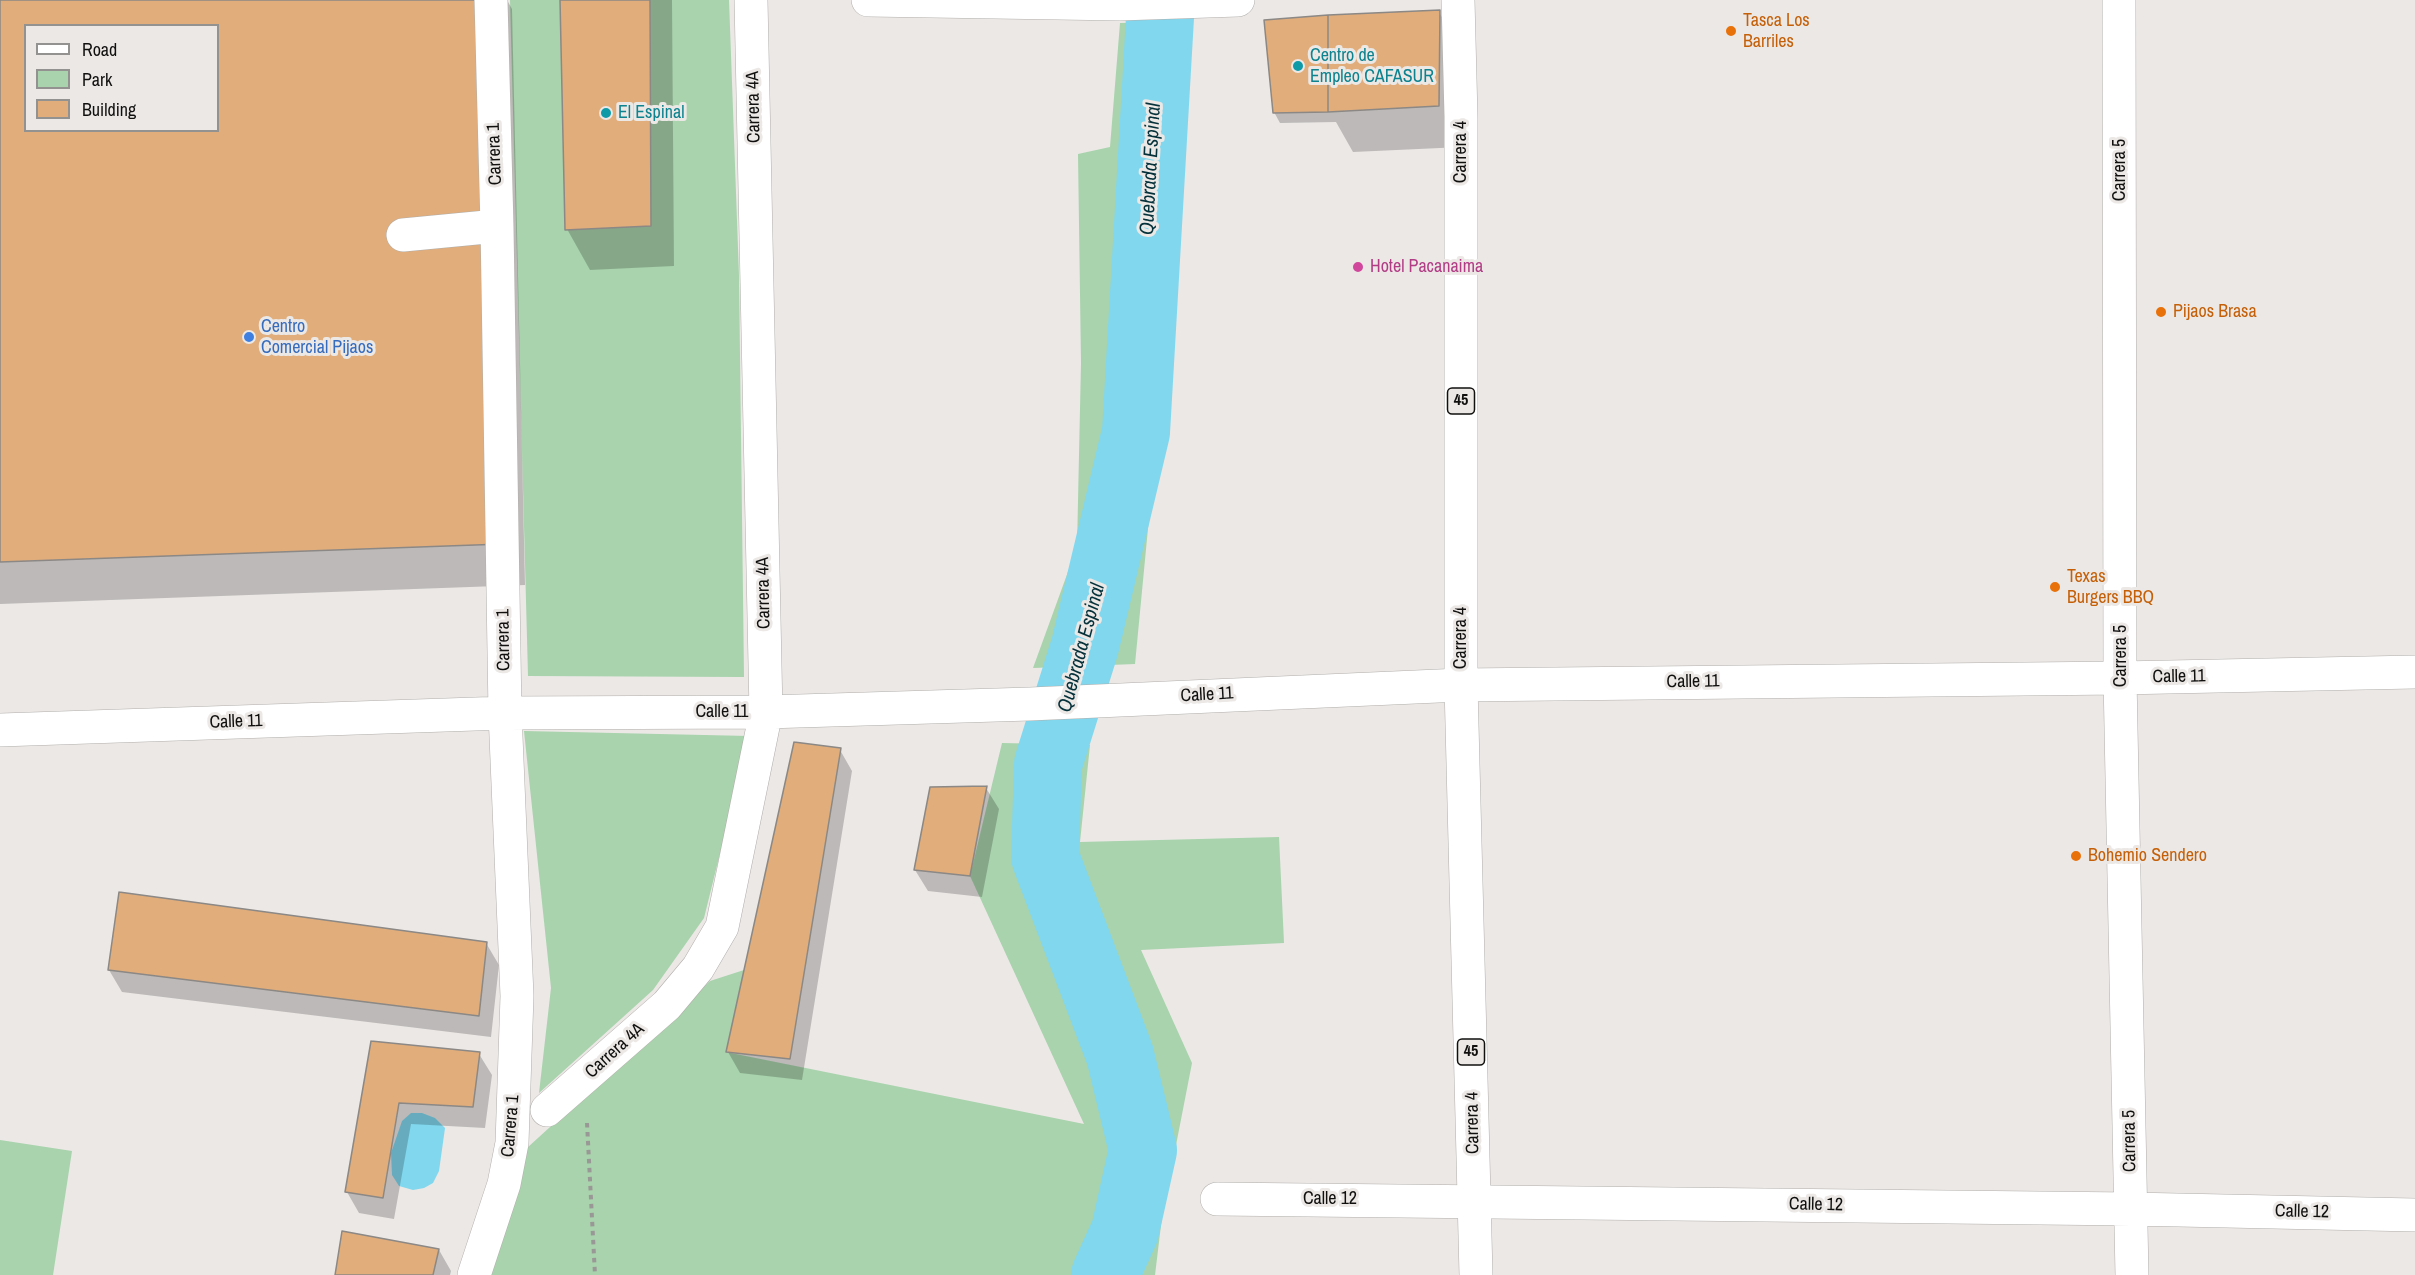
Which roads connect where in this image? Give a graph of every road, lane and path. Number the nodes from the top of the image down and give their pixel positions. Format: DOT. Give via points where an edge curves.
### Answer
graph roads {
  1 [pos="490,0"];
  2 [pos="751,0"];
  3 [pos="868,0"];
  4 [pos="1238,0"];
  5 [pos="1458,0"];
  6 [pos="2119,0"];
  7 [pos="497,226"];
  8 [pos="403,235"];
  9 [pos="2415,672"];
  10 [pos="2120,678"];
  11 [pos="1461,685"];
  12 [pos="766,712"];
  13 [pos="505,713"];
  14 [pos="0,730"];
  15 [pos="585,1078"];
  16 [pos="547,1110"];
  17 [pos="1217,1199"];
  18 [pos="1475,1200"];
  19 [pos="2131,1209"];
  20 [pos="2415,1215"];
  21 [pos="474,1275"];
  22 [pos="595,1275"];
  23 [pos="1476,1275"];
  24 [pos="2132,1275"];
  1 -- 7 [label="street, Carrera 1"];
  2 -- 12 [label="street, Carrera 4A"];
  3 -- 4 [label="street" via="1120,4"];
  5 -- 11 [label="street, Carrera 4 / 45"];
  6 -- 10 [label="street, Carrera 5"];
  7 -- 8 [label="street"];
  7 -- 13 [label="street, Carrera 1"];
  9 -- 10 [label="street, Calle 11"];
  10 -- 11 [label="street, Calle 11"];
  10 -- 19 [label="street, Carrera 5"];
  11 -- 12 [label="street, Calle 11"];
  11 -- 18 [label="street, Carrera 4 / 45"];
  12 -- 13 [label="street, Calle 11"];
  12 -- 15 [label="street, Carrera 4A" via="722,927 698,968 667,1005"];
  13 -- 14 [label="street, Calle 11"];
  13 -- 21 [label="street, Carrera 1" via="517,996 512,1143 504,1184"];
  15 -- 16 [label="street, Carrera 4A"];
  15 -- 22 [label="path"];
  17 -- 18 [label="street, Calle 12"];
  18 -- 19 [label="street, Calle 12"];
  18 -- 23 [label="street, Carrera 4 / 45"];
  19 -- 20 [label="street, Calle 12"];
  19 -- 24 [label="street, Carrera 5"];
}
